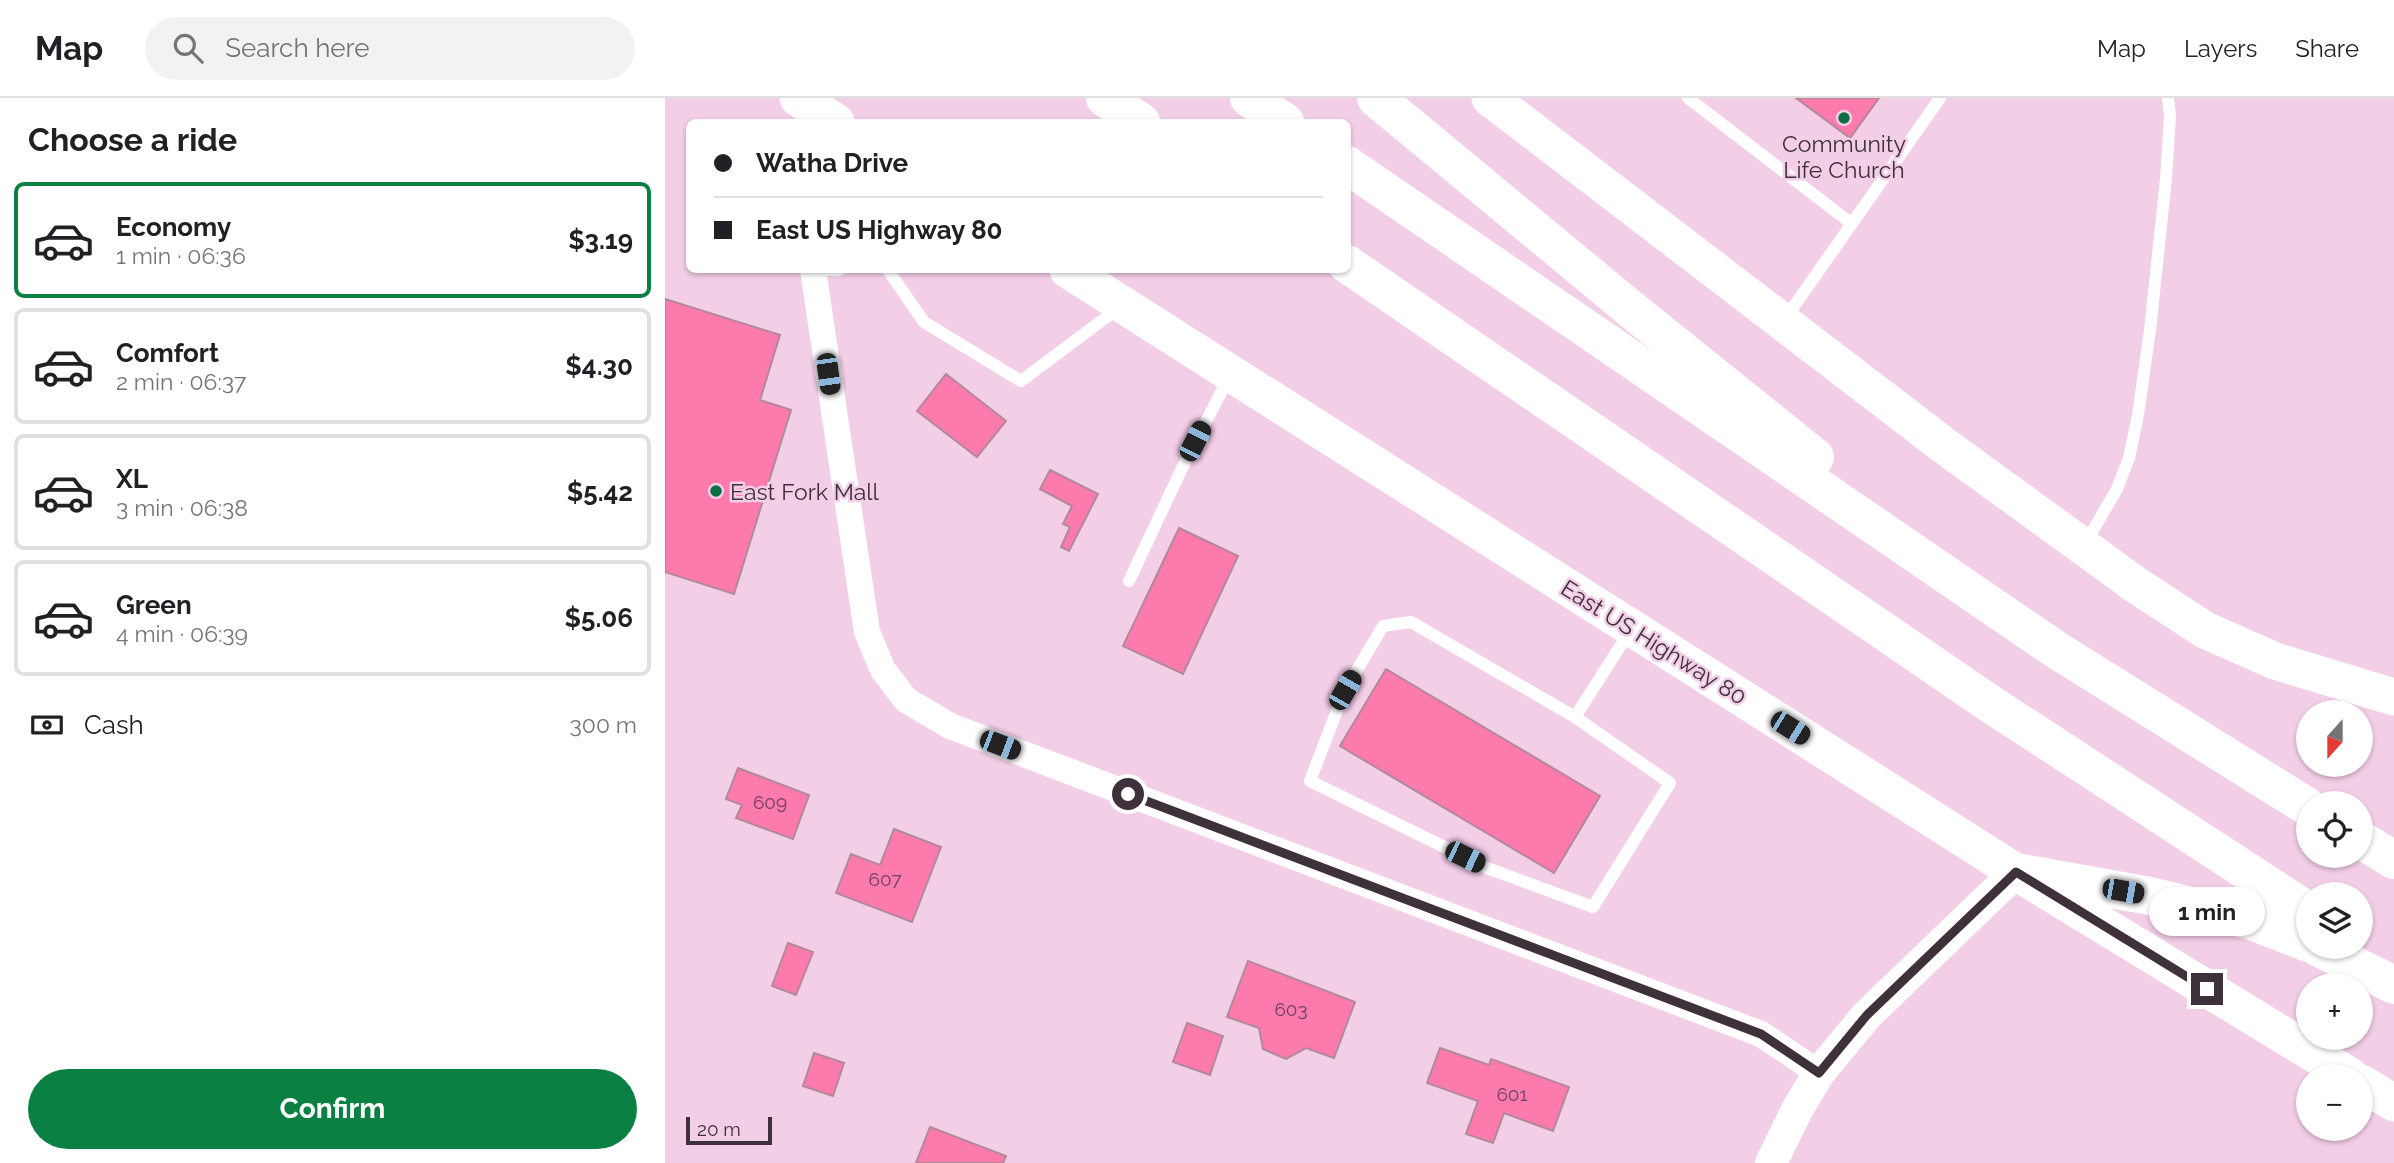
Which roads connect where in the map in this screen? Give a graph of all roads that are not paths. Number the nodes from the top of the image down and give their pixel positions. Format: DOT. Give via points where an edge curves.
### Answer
graph roads {
  1 [pos="1105,98"];
  2 [pos="1249,98"];
  3 [pos="1376,98"];
  4 [pos="1490,98"];
  5 [pos="1688,98"];
  6 [pos="1940,98"];
  7 [pos="2168,98"];
  8 [pos="800,107"];
  9 [pos="829,119"];
  10 [pos="1136,119"];
  11 [pos="1280,119"];
  12 [pos="1351,168"];
  13 [pos="1852,224"];
  14 [pos="1351,267"];
  15 [pos="813,273"];
  16 [pos="890,273"];
  17 [pos="1073,273"];
  18 [pos="1123,304"];
  19 [pos="1783,322"];
  20 [pos="1231,373"];
  21 [pos="2083,548"];
  22 [pos="1129,581"];
  23 [pos="1632,628"];
  24 [pos="2055,649"];
  25 [pos="2394,697"];
  26 [pos="1575,717"];
  27 [pos="2296,800"];
  28 [pos="2373,847"];
  29 [pos="2394,860"];
  30 [pos="2016,872"];
  31 [pos="2296,903"];
  32 [pos="2296,938"];
  33 [pos="2373,953"];
  34 [pos="2341,959"];
  35 [pos="2394,967"];
  36 [pos="2394,985"];
  37 [pos="2330,1064"];
  38 [pos="1819,1073"];
  39 [pos="2373,1090"];
  40 [pos="2394,1103"];
  41 [pos="1771,1163"];
  1 -- 10 [label="highway"];
  2 -- 11 [label="highway"];
  3 -- 24 [label="highway"];
  4 -- 19 [label="main road"];
  5 -- 13 [label="lane"];
  6 -- 13 [label="lane"];
  7 -- 21 [label="lane" via="2166,179 2138,415 2117,489"];
  8 -- 9 [label="main road"];
  12 -- 24 [label="highway"];
  13 -- 19 [label="lane"];
  14 -- 31 [label="highway" via="1989,703"];
  15 -- 38 [label="street" via="867,632 883,670 906,700 950,726 1761,1034"];
  16 -- 18 [label="lane" via="925,322 1021,381"];
  17 -- 18 [label="main road, East US Highway 80"];
  18 -- 20 [label="main road, East US Highway 80"];
  19 -- 21 [label="main road"];
  20 -- 22 [label="lane"];
  20 -- 23 [label="main road, East US Highway 80"];
  21 -- 25 [label="main road" via="2205,630 2275,661"];
  23 -- 26 [label="lane"];
  23 -- 30 [label="main road, East US Highway 80"];
  24 -- 27 [label="highway"];
  26 -- 26 [label="lane" via="1670,783 1593,907 1487,868 1310,780 1345,690 1383,626 1412,622"];
  28 -- 29 [label="highway"];
  30 -- 32 [label="highway" via="2175,902 2249,920"];
  30 -- 37 [label="main road, East US Highway 80"];
  30 -- 38 [label="street" via="1867,1015"];
  33 -- 35 [label="highway"];
  34 -- 36 [label="highway"];
  38 -- 41 [label="street"];
  39 -- 40 [label="main road"];
}
